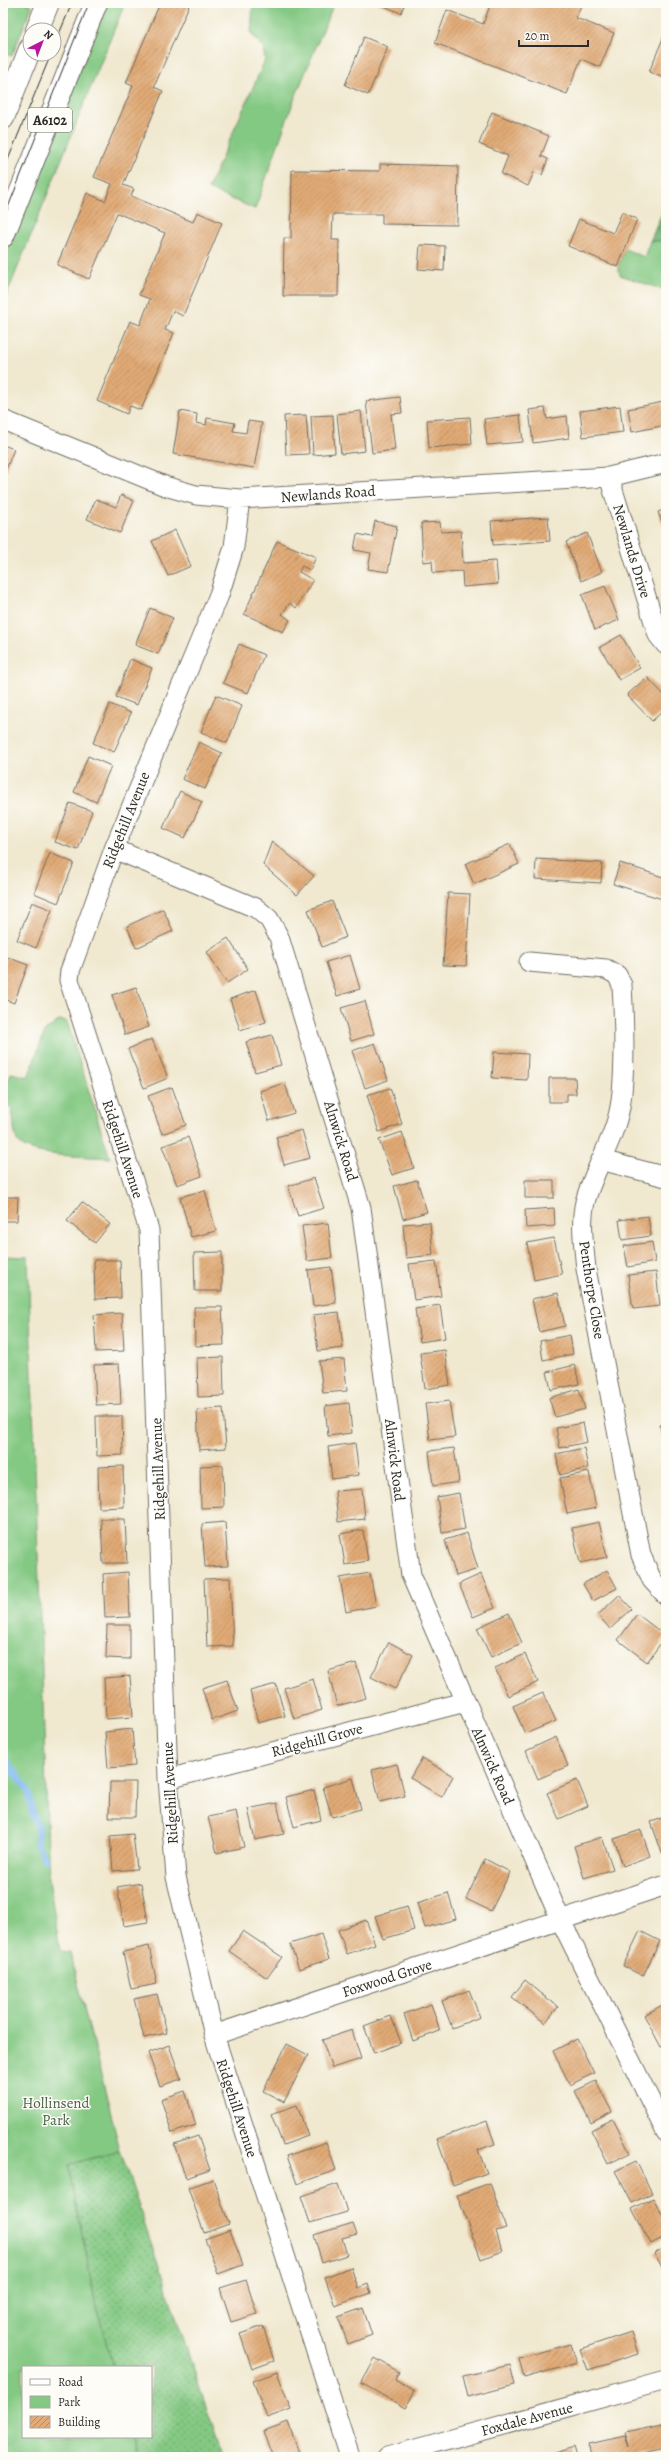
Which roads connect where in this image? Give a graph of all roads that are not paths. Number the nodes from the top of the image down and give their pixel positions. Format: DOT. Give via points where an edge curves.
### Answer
graph roads {
  1 [pos="48,3"];
  2 [pos="96,3"];
  3 [pos="40,22"];
  4 [pos="25,62"];
  5 [pos="3,118"];
  6 [pos="3,236"];
  7 [pos="3,420"];
  8 [pos="666,463"];
  9 [pos="609,477"];
  10 [pos="240,499"];
  11 [pos="666,645"];
  12 [pos="114,849"];
  13 [pos="529,962"];
  14 [pos="601,1160"];
  15 [pos="666,1177"];
  16 [pos="666,1595"];
  17 [pos="465,1702"];
  18 [pos="168,1779"];
  19 [pos="666,1885"];
  20 [pos="561,1921"];
  21 [pos="214,2035"];
  22 [pos="666,2132"];
  23 [pos="666,2380"];
  24 [pos="350,2457"];
  25 [pos="388,2457"];
  1 -- 3 [label="highway"];
  2 -- 6 [label="highway, A6102"];
  4 -- 5 [label="highway, A6102"];
  7 -- 10 [label="street, Newlands Road" via="165,486 196,495"];
  8 -- 9 [label="street, Newlands Road"];
  9 -- 10 [label="street, Newlands Road"];
  9 -- 11 [label="street, Newlands Drive" via="658,635"];
  10 -- 12 [label="street, Ridgehill Avenue" via="234,547 219,595"];
  12 -- 17 [label="street, Alnwick Road" via="256,908 268,919 279,937 361,1208 411,1575"];
  12 -- 18 [label="street, Ridgehill Avenue" via="69,980 149,1230"];
  13 -- 14 [label="street, Penthorpe Close" via="606,969 616,975 622,984 620,1106 612,1135"];
  14 -- 15 [label="street"];
  14 -- 16 [label="street, Penthorpe Close" via="585,1202 583,1234 586,1269 641,1555 652,1580"];
  17 -- 18 [label="street, Ridgehill Grove"];
  17 -- 20 [label="street, Alnwick Road"];
  18 -- 21 [label="street, Ridgehill Avenue" via="176,1876"];
  19 -- 20 [label="street, Foxwood Grove"];
  20 -- 21 [label="street, Foxwood Grove"];
  20 -- 22 [label="street, Alnwick Road"];
  21 -- 24 [label="street, Ridgehill Avenue"];
  23 -- 25 [label="street, Foxdale Avenue"];
}
